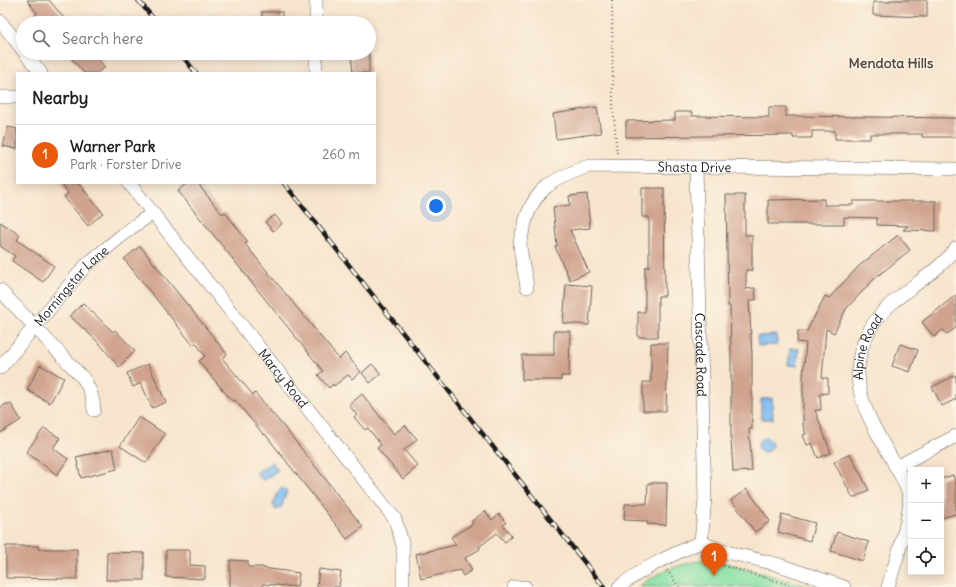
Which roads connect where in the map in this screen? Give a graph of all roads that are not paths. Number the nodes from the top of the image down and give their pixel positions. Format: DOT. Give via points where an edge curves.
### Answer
graph roads {
  1 [pos="316,0"];
  2 [pos="316,16"];
  3 [pos="0,21"];
  4 [pos="16,41"];
  5 [pos="31,60"];
  6 [pos="316,60"];
  7 [pos="40,72"];
  8 [pos="316,72"];
  9 [pos="0,96"];
  10 [pos="16,97"];
  11 [pos="696,168"];
  12 [pos="956,169"];
  13 [pos="130,184"];
  14 [pos="154,213"];
  15 [pos="956,248"];
  16 [pos="527,287"];
  17 [pos="0,290"];
  18 [pos="35,326"];
  19 [pos="0,368"];
  20 [pos="94,410"];
  21 [pos="956,436"];
  22 [pos="896,467"];
  23 [pos="701,542"];
  24 [pos="403,587"];
  25 [pos="514,587"];
  26 [pos="525,587"];
  27 [pos="619,587"];
  28 [pos="844,587"];
  29 [pos="888,587"];
  1 -- 2 [label="street"];
  3 -- 4 [label="street"];
  5 -- 7 [label="street"];
  6 -- 8 [label="street"];
  9 -- 10 [label="street"];
  11 -- 12 [label="street, Shasta Drive"];
  11 -- 16 [label="street, Shasta Drive" via="589,166 563,175 548,185 533,202 525,219 520,244"];
  11 -- 23 [label="street, Cascade Road" via="705,499"];
  13 -- 14 [label="street, Marcy Road"];
  14 -- 18 [label="street, Morningstar Lane" via="131,228 86,265"];
  14 -- 24 [label="street, Marcy Road" via="395,519 403,546"];
  15 -- 22 [label="street, Alpine Road" via="945,261 914,284 876,320 857,363 859,389 867,414"];
  17 -- 18 [label="street"];
  18 -- 19 [label="street, Morningstar Lane"];
  18 -- 20 [label="street" via="89,387"];
  21 -- 22 [label="street"];
  22 -- 29 [label="street, Alpine Road" via="909,494 910,504"];
  23 -- 27 [label="street" via="659,560"];
  23 -- 28 [label="street" via="722,551 776,564"];
  25 -- 26 [label="street"];
}
